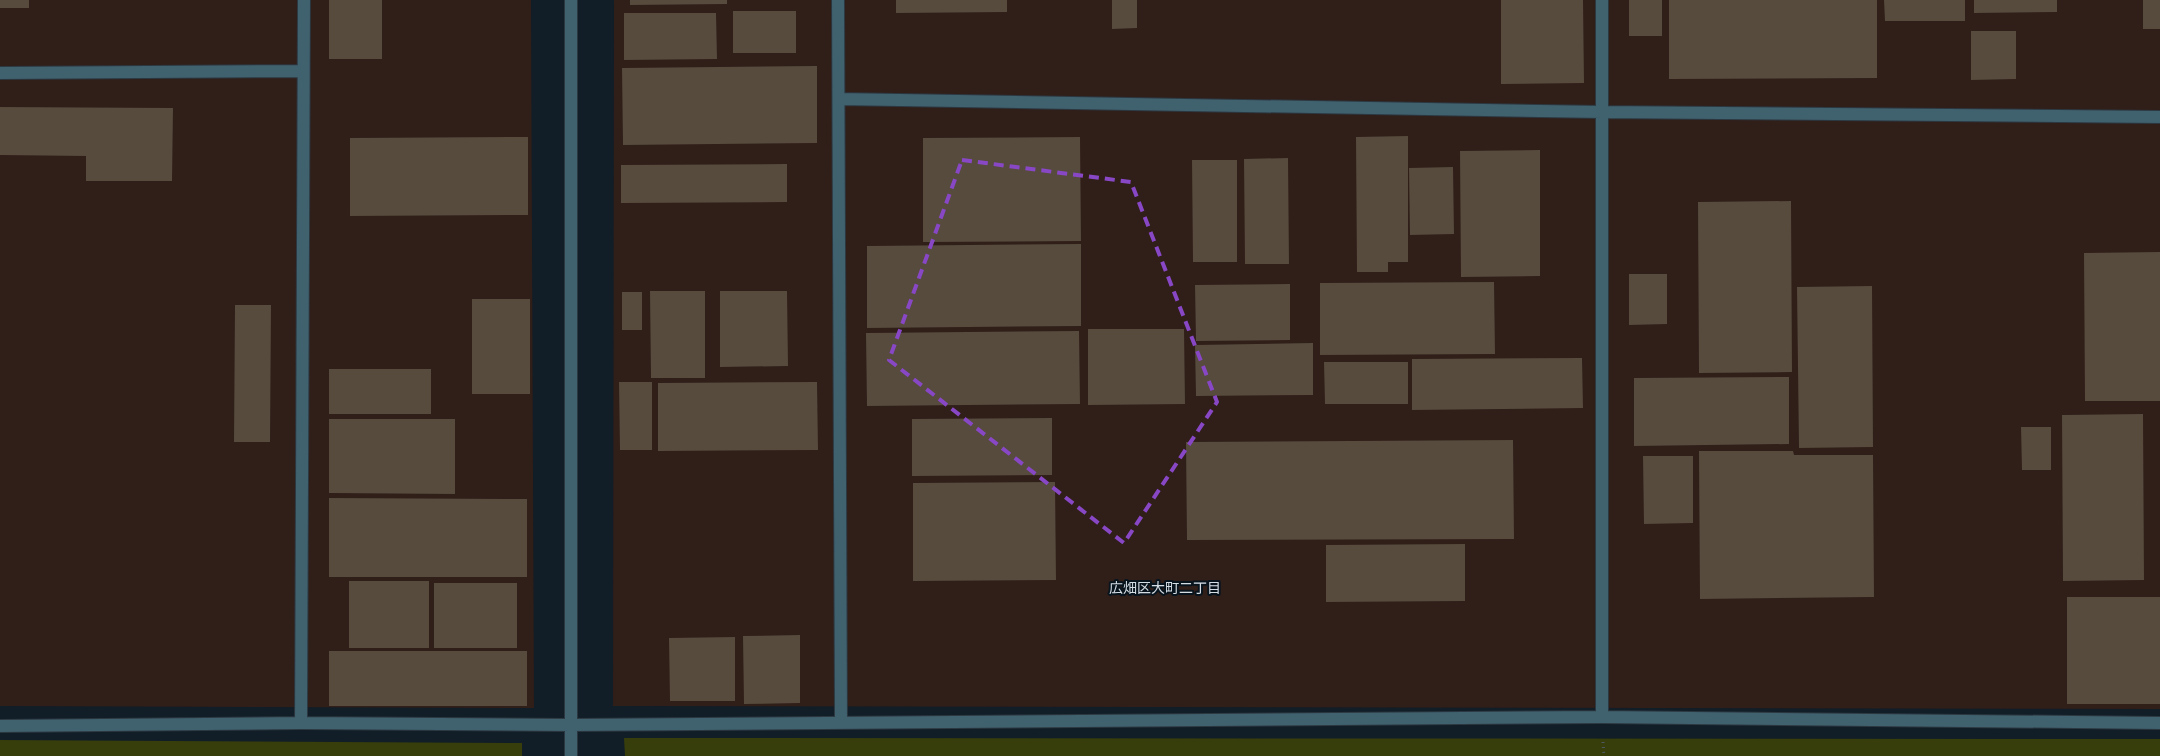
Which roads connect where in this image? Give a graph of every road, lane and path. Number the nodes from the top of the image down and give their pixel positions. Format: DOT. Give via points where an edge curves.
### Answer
graph roads {
  1 [pos="304,0"];
  2 [pos="571,0"];
  3 [pos="838,0"];
  4 [pos="1602,0"];
  5 [pos="303,71"];
  6 [pos="0,73"];
  7 [pos="839,99"];
  8 [pos="1602,112"];
  9 [pos="2160,117"];
  10 [pos="1602,717"];
  11 [pos="841,721"];
  12 [pos="301,723"];
  13 [pos="2160,723"];
  14 [pos="571,725"];
  15 [pos="0,726"];
  16 [pos="571,756"];
  1 -- 5 [label="street"];
  2 -- 14 [label="street"];
  3 -- 7 [label="street"];
  4 -- 8 [label="street"];
  5 -- 6 [label="street"];
  5 -- 12 [label="street"];
  7 -- 8 [label="street"];
  7 -- 11 [label="street"];
  8 -- 9 [label="street"];
  8 -- 10 [label="street"];
  10 -- 11 [label="street"];
  10 -- 13 [label="street"];
  11 -- 14 [label="street"];
  12 -- 14 [label="street"];
  12 -- 15 [label="street"];
  14 -- 16 [label="street"];
}
